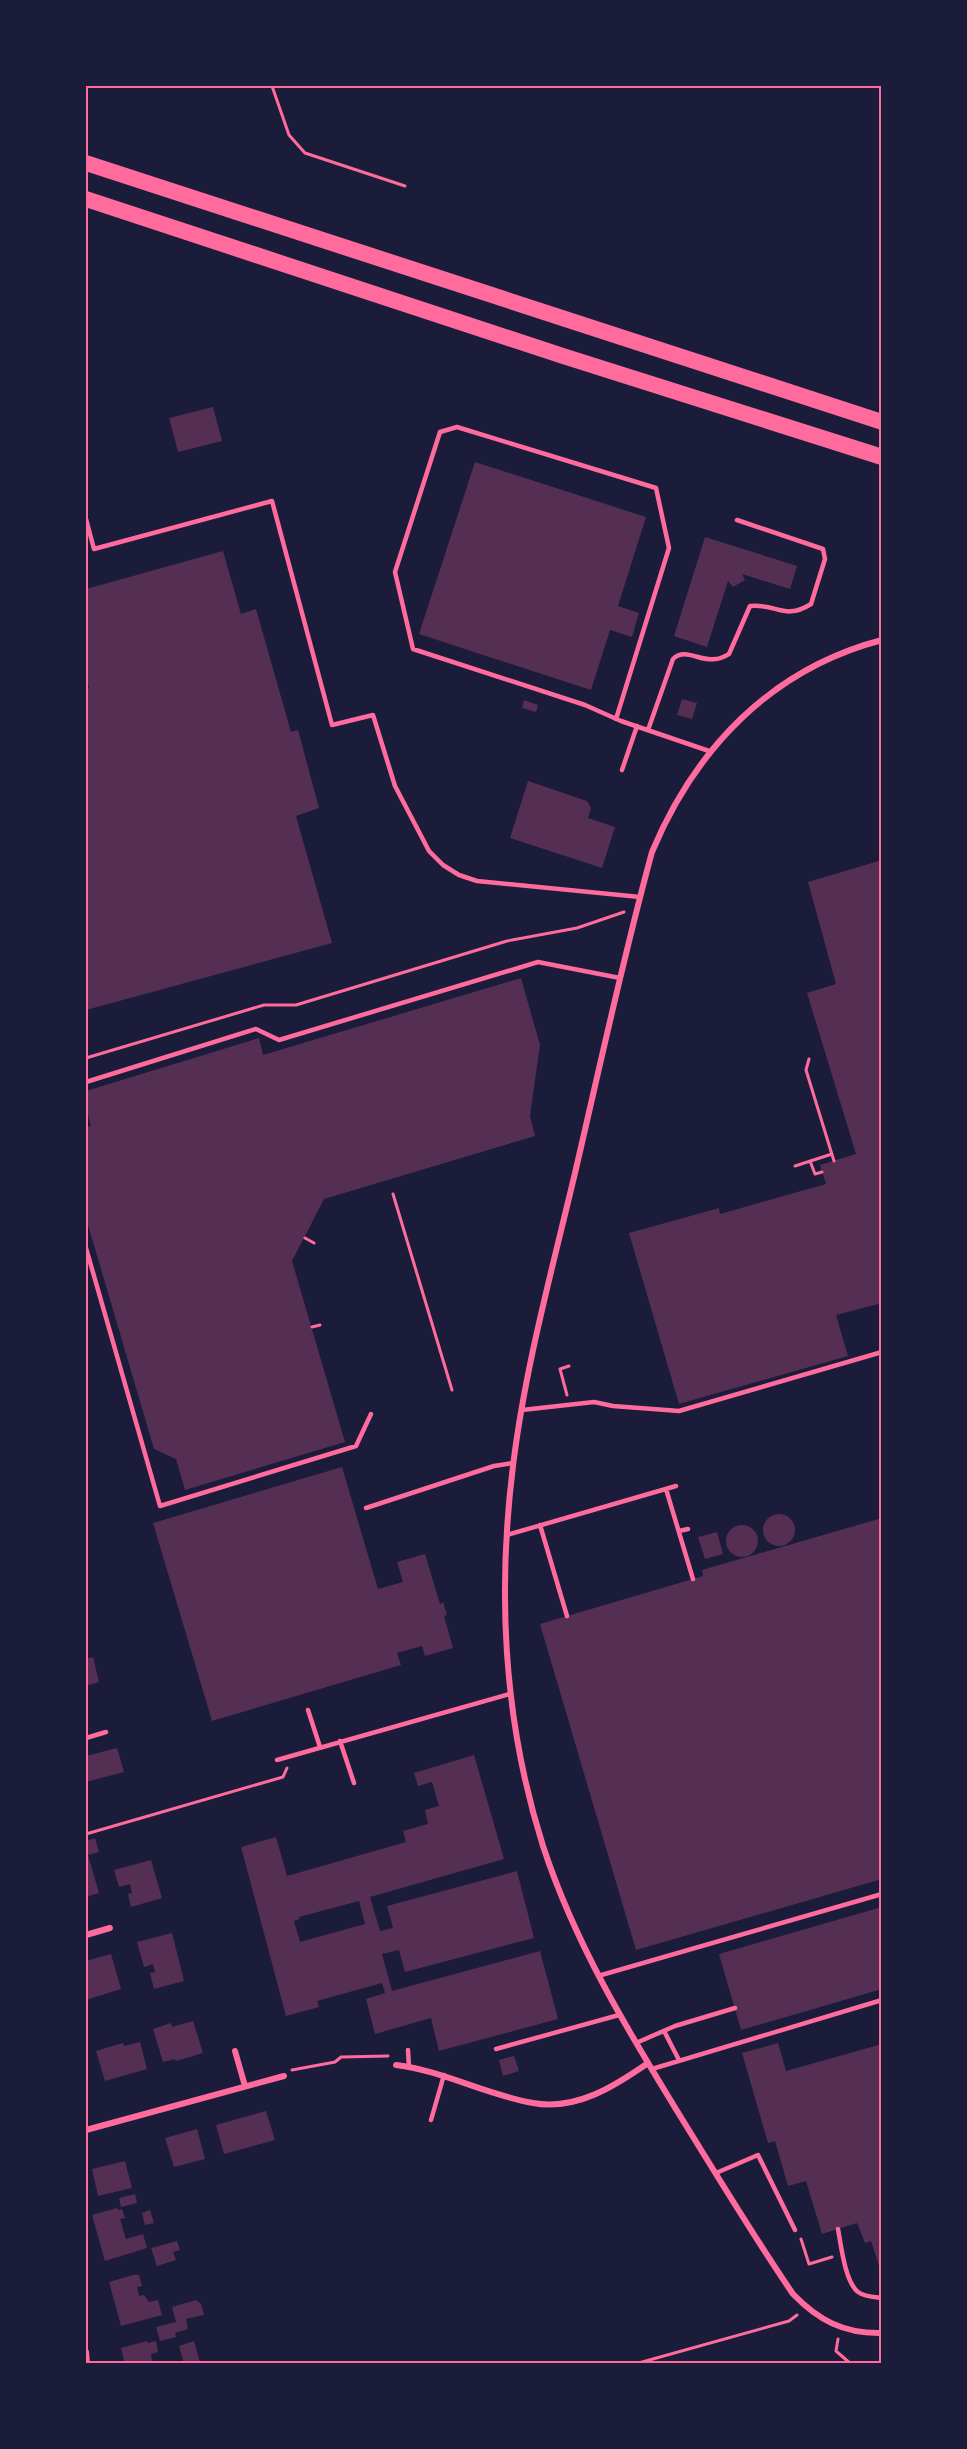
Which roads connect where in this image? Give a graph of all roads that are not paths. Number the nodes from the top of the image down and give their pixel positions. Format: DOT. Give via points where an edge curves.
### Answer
graph roads {
  1 [pos="86,163"];
  2 [pos="86,199"];
  3 [pos="882,422"];
  4 [pos="882,457"];
  5 [pos="86,519"];
  6 [pos="737,520"];
  7 [pos="882,640"];
  8 [pos="615,719"];
  9 [pos="637,726"];
  10 [pos="648,730"];
  11 [pos="709,751"];
  12 [pos="622,770"];
  13 [pos="640,897"];
  14 [pos="620,978"];
  15 [pos="86,1082"];
  16 [pos="86,1248"];
  17 [pos="882,1352"];
  18 [pos="522,1410"];
  19 [pos="371,1414"];
  20 [pos="513,1463"];
  21 [pos="676,1486"];
  22 [pos="666,1489"];
  23 [pos="366,1508"];
  24 [pos="540,1525"];
  25 [pos="688,1529"];
  26 [pos="679,1531"];
  27 [pos="507,1535"];
  28 [pos="693,1579"];
  29 [pos="567,1616"];
  30 [pos="510,1694"];
  31 [pos="308,1710"];
  32 [pos="106,1732"];
  33 [pos="86,1738"];
  34 [pos="340,1741"];
  35 [pos="320,1747"];
  36 [pos="277,1760"];
  37 [pos="354,1783"];
  38 [pos="882,1894"];
  39 [pos="110,1928"];
  40 [pos="86,1935"];
  41 [pos="598,1976"];
  42 [pos="882,2000"];
  43 [pos="735,2008"];
  44 [pos="619,2015"];
  45 [pos="664,2031"];
  46 [pos="636,2043"];
  47 [pos="496,2049"];
  48 [pos="408,2050"];
  49 [pos="235,2051"];
  50 [pos="679,2060"];
  51 [pos="396,2065"];
  52 [pos="650,2066"];
  53 [pos="409,2067"];
  54 [pos="444,2075"];
  55 [pos="284,2076"];
  56 [pos="245,2086"];
  57 [pos="431,2120"];
  58 [pos="86,2130"];
  59 [pos="716,2173"];
  60 [pos="838,2229"];
  61 [pos="795,2230"];
  62 [pos="882,2298"];
  63 [pos="882,2333"];
  64 [pos="86,2352"];
  65 [pos="87,2364"];
  1 -- 3 [label="highway"];
  2 -- 4 [label="highway"];
  5 -- 13 [label="lane" via="94,549 272,501 332,726 373,715 395,786 429,851 443,865 477,881"];
  6 -- 10 [label="lane" via="822,549 825,560 811,604 799,612 787,613 761,605 750,606 729,654 707,660 678,654"];
  7 -- 11 [label="street" via="840,654 796,677 752,708"];
  8 -- 8 [label="lane" via="585,705 413,649 395,572 440,432 457,427 656,488 669,548"];
  8 -- 9 [label="lane"];
  9 -- 10 [label="lane"];
  9 -- 12 [label="lane"];
  10 -- 11 [label="lane"];
  11 -- 13 [label="street" via="661,831"];
  13 -- 14 [label="street"];
  14 -- 15 [label="lane" via="538,962 279,1040 256,1029"];
  14 -- 18 [label="street"];
  16 -- 19 [label="lane" via="160,1506 356,1446"];
  17 -- 18 [label="lane" via="679,1411 594,1402"];
  18 -- 20 [label="street"];
  20 -- 23 [label="lane"];
  20 -- 27 [label="street"];
  21 -- 22 [label="lane"];
  22 -- 24 [label="lane"];
  22 -- 26 [label="lane"];
  24 -- 27 [label="lane"];
  24 -- 29 [label="lane"];
  25 -- 26 [label="lane"];
  26 -- 28 [label="lane"];
  27 -- 30 [label="street" via="504,1610"];
  30 -- 34 [label="lane"];
  30 -- 41 [label="street" via="519,1752 544,1847 577,1934"];
  31 -- 35 [label="lane"];
  32 -- 33 [label="lane"];
  34 -- 35 [label="lane"];
  34 -- 37 [label="lane"];
  35 -- 36 [label="lane"];
  38 -- 41 [label="lane"];
  39 -- 40 [label="street"];
  41 -- 44 [label="street"];
  42 -- 50 [label="lane"];
  43 -- 45 [label="lane"];
  44 -- 46 [label="street"];
  44 -- 47 [label="lane"];
  45 -- 46 [label="lane"];
  45 -- 50 [label="lane"];
  46 -- 52 [label="street"];
  48 -- 53 [label="lane"];
  49 -- 56 [label="street"];
  50 -- 52 [label="lane"];
  51 -- 53 [label="street"];
  52 -- 54 [label="street" via="602,2092 561,2103 535,2104"];
  52 -- 59 [label="street"];
  53 -- 54 [label="street"];
  54 -- 57 [label="lane"];
  55 -- 56 [label="street"];
  56 -- 58 [label="street"];
  59 -- 61 [label="lane" via="758,2155"];
  59 -- 63 [label="street" via="780,2276 806,2308 839,2328"];
  60 -- 62 [label="lane" via="852,2286 859,2293"];
  64 -- 65 [label="street"];
}
